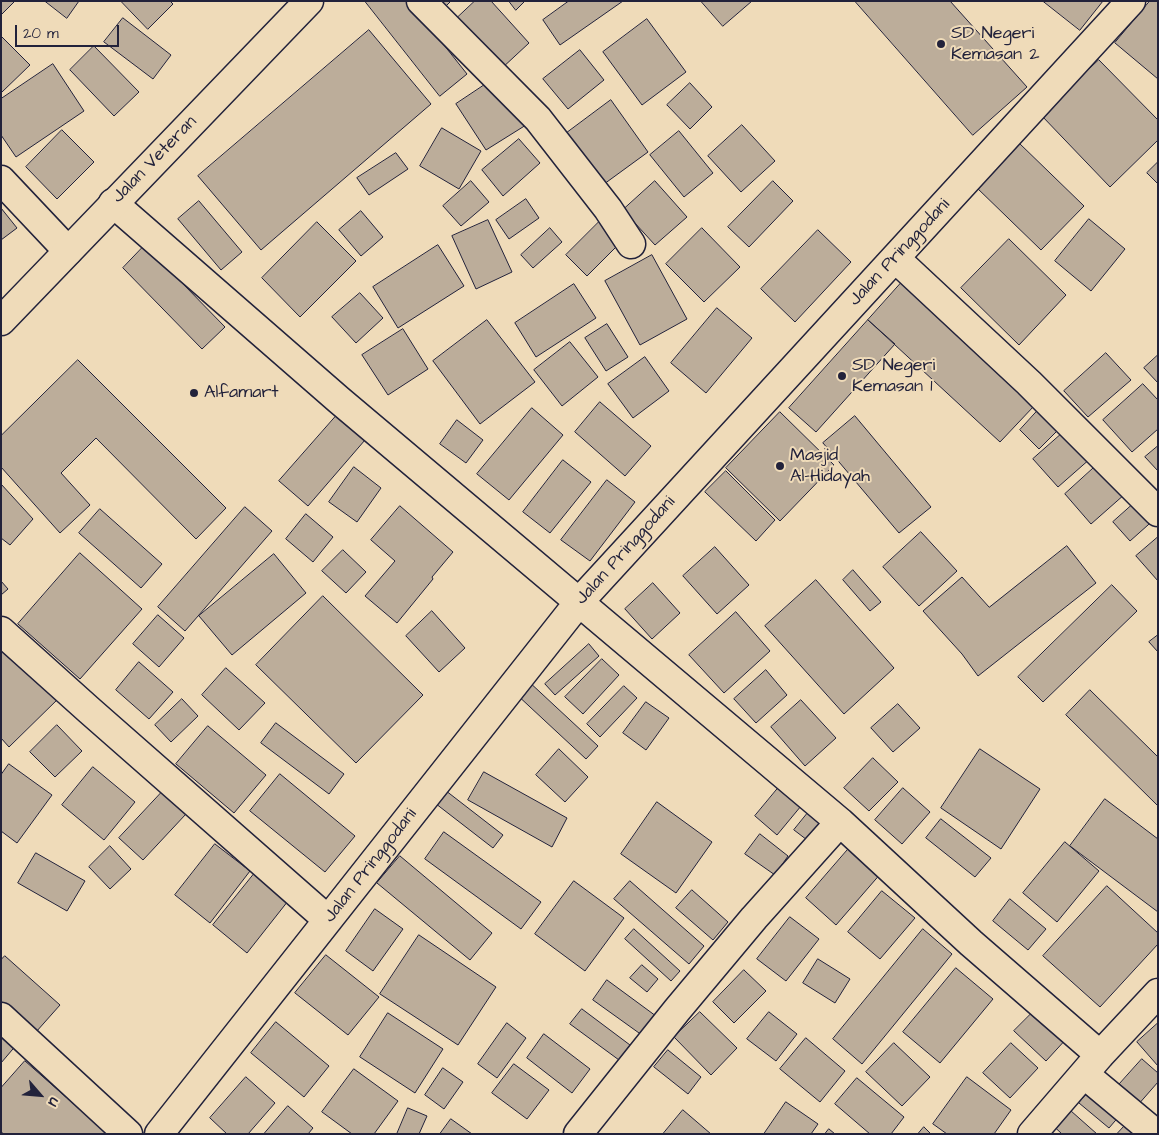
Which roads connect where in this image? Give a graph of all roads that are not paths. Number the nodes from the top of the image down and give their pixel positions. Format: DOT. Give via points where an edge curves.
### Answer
graph roads {
  1 [pos="309,1"];
  2 [pos="421,1"];
  3 [pos="1131,1"];
  4 [pos="1,180"];
  5 [pos="113,203"];
  6 [pos="631,244"];
  7 [pos="68,251"];
  8 [pos="895,258"];
  9 [pos="1,321"];
  10 [pos="1158,512"];
  11 [pos="579,602"];
  12 [pos="1,631"];
  13 [pos="840,822"];
  14 [pos="328,920"];
  15 [pos="1158,992"];
  16 [pos="1,1018"];
  17 [pos="1092,1065"];
  18 [pos="162,1133"];
  19 [pos="128,1134"];
  20 [pos="578,1134"];
  21 [pos="1032,1134"];
  22 [pos="1156,1134"];
  1 -- 5 [label="street, Jalan Veteran"];
  2 -- 6 [label="street" via="538,119"];
  3 -- 8 [label="street, Jalan Pringgodani"];
  4 -- 7 [label="street"];
  5 -- 7 [label="street, Jalan Veteran"];
  5 -- 11 [label="street" via="339,400"];
  7 -- 9 [label="street, Jalan Veteran"];
  8 -- 10 [label="street" via="1029,383"];
  8 -- 11 [label="street, Jalan Pringgodani"];
  11 -- 13 [label="street"];
  11 -- 14 [label="street, Jalan Pringgodani"];
  12 -- 14 [label="street"];
  13 -- 17 [label="street" via="970,943"];
  13 -- 20 [label="street" via="754,918"];
  14 -- 18 [label="street, Jalan Pringgodani"];
  15 -- 17 [label="street"];
  16 -- 19 [label="street"];
  17 -- 21 [label="street"];
  17 -- 22 [label="street"];
}
